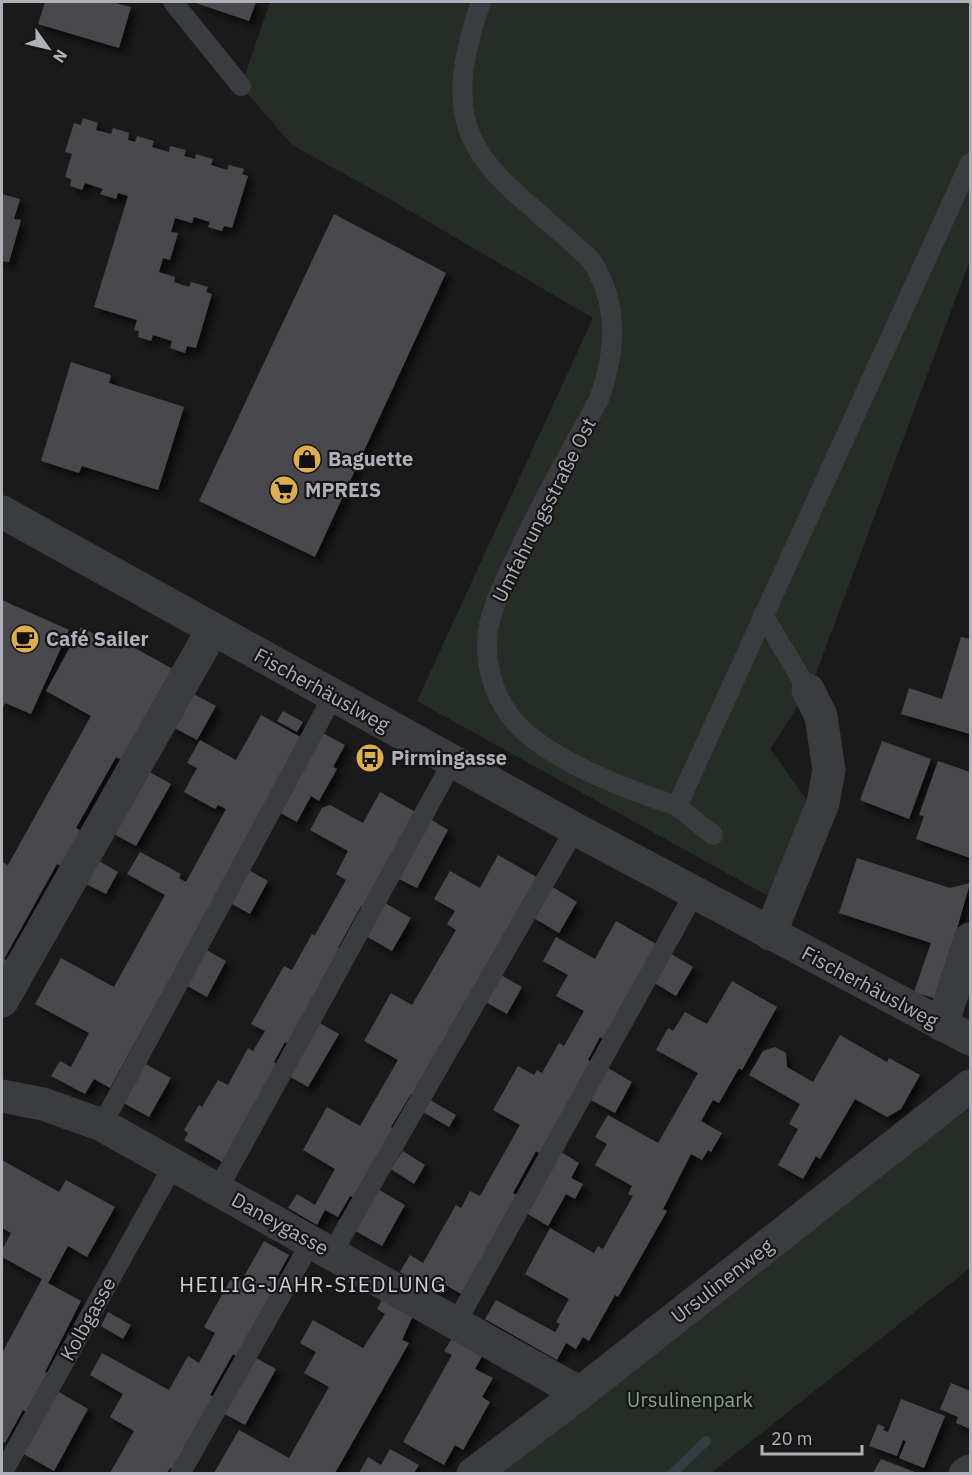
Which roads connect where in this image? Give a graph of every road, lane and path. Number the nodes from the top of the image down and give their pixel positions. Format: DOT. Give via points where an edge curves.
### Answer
graph roads {
  1 [pos="173,2"];
  2 [pos="481,2"];
  3 [pos="241,86"];
  4 [pos="970,163"];
  5 [pos="2,512"];
  6 [pos="763,615"];
  7 [pos="213,629"];
  8 [pos="808,690"];
  9 [pos="333,696"];
  10 [pos="453,761"];
  11 [pos="677,806"];
  12 [pos="575,829"];
  13 [pos="713,835"];
  14 [pos="694,894"];
  15 [pos="770,934"];
  16 [pos="970,939"];
  17 [pos="2,1001"];
  18 [pos="956,1032"];
  19 [pos="970,1086"];
  20 [pos="2,1096"];
  21 [pos="102,1125"];
  22 [pos="174,1164"];
  23 [pos="218,1189"];
  24 [pos="321,1247"];
  25 [pos="456,1323"];
  26 [pos="580,1393"];
  27 [pos="970,1471"];
  28 [pos="2,1473"];
  29 [pos="180,1473"];
  30 [pos="473,1473"];
  31 [pos="965,1473"];
  1 -- 3 [label="lane"];
  2 -- 11 [label="lane, Umfahrungsstraße Ost" via="462,68 464,118 472,141 498,177 590,259 610,301 613,325 607,377 599,399 498,595 489,627 491,676 510,716 540,744 621,787"];
  4 -- 6 [label="lane"];
  5 -- 7 [label="street, Fischerhäuslweg"];
  6 -- 8 [label="lane"];
  6 -- 11 [label="lane"];
  7 -- 9 [label="street, Fischerhäuslweg"];
  7 -- 17 [label="street"];
  8 -- 15 [label="street" via="821,716 830,770 823,803"];
  9 -- 10 [label="street, Fischerhäuslweg"];
  9 -- 21 [label="lane"];
  10 -- 12 [label="street, Fischerhäuslweg"];
  10 -- 23 [label="lane"];
  11 -- 13 [label="lane"];
  12 -- 14 [label="street, Fischerhäuslweg"];
  12 -- 24 [label="lane"];
  14 -- 15 [label="street, Fischerhäuslweg"];
  14 -- 25 [label="lane"];
  15 -- 18 [label="street, Fischerhäuslweg"];
  16 -- 18 [label="street"];
  19 -- 26 [label="street, Ursulinenweg"];
  20 -- 21 [label="street, Daneygasse" via="44,1104"];
  21 -- 22 [label="street, Daneygasse"];
  22 -- 23 [label="street, Daneygasse"];
  22 -- 28 [label="lane, Kolbgasse"];
  23 -- 24 [label="street, Daneygasse"];
  24 -- 25 [label="street, Daneygasse"];
  24 -- 29 [label="lane"];
  25 -- 26 [label="street, Daneygasse"];
  26 -- 30 [label="street, Ursulinenweg"];
  27 -- 31 [label="street"];
}
